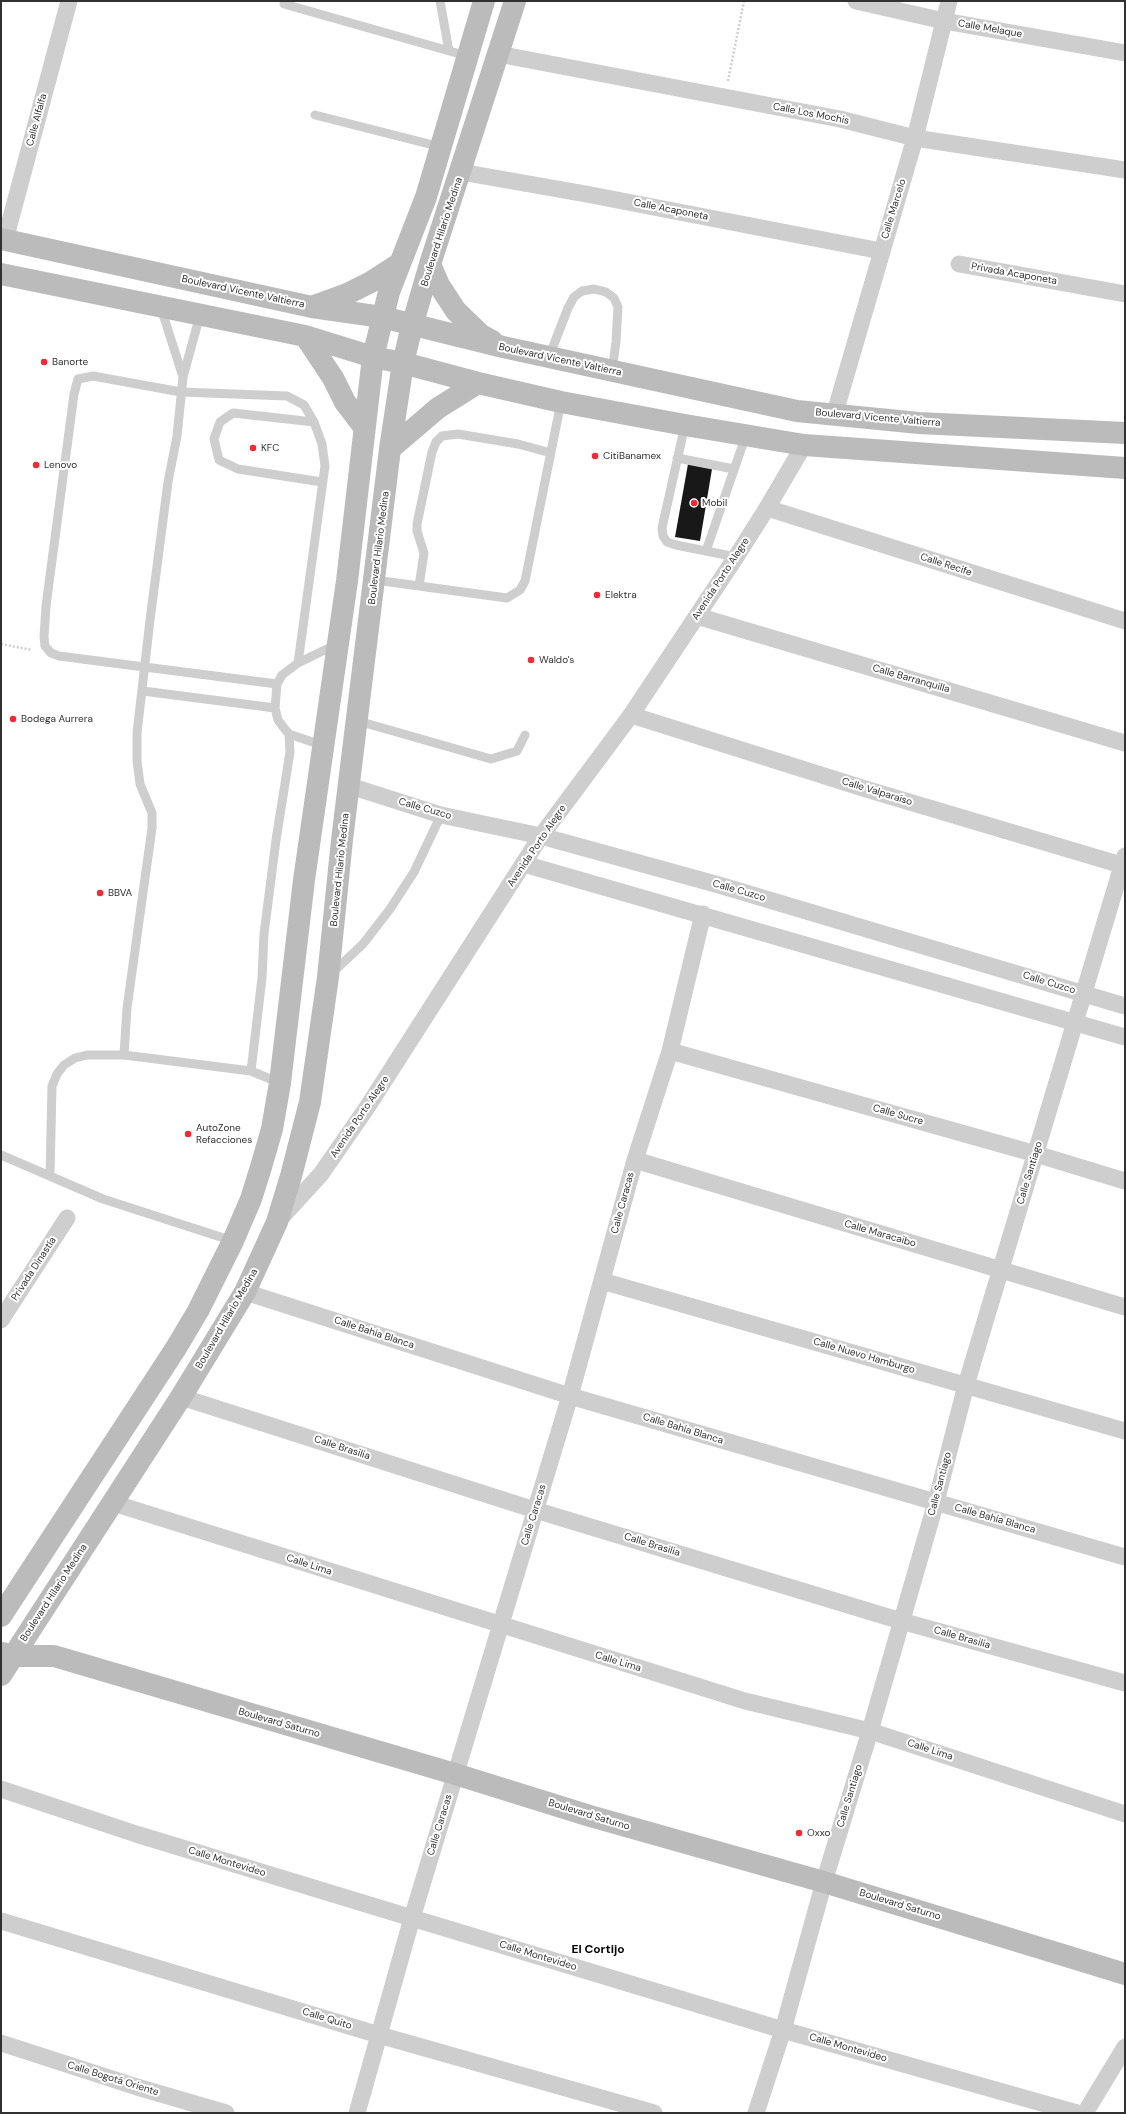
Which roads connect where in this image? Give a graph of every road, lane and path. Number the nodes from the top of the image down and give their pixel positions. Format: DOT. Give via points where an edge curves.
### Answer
graph roads {
  1 [pos="68,1"];
  2 [pos="440,1"];
  3 [pos="484,1"];
  4 [pos="515,1"];
  5 [pos="744,1"];
  6 [pos="856,1"];
  7 [pos="949,1"];
  8 [pos="284,4"];
  9 [pos="944,21"];
  10 [pos="1125,53"];
  11 [pos="458,54"];
  12 [pos="498,54"];
  13 [pos="725,99"];
  14 [pos="314,115"];
  15 [pos="915,138"];
  16 [pos="441,147"];
  17 [pos="1125,170"];
  18 [pos="461,172"];
  19 [pos="3,239"];
  20 [pos="881,251"];
  21 [pos="399,264"];
  22 [pos="430,264"];
  23 [pos="959,264"];
  24 [pos="1,274"];
  25 [pos="1125,294"];
  26 [pos="161,307"];
  27 [pos="312,307"];
  28 [pos="200,315"];
  29 [pos="382,317"];
  30 [pos="412,326"];
  31 [pos="305,336"];
  32 [pos="503,347"];
  33 [pos="373,357"];
  34 [pos="549,357"];
  35 [pos="404,363"];
  36 [pos="612,372"];
  37 [pos="183,377"];
  38 [pos="478,383"];
  39 [pos="181,392"];
  40 [pos="561,402"];
  41 [pos="834,416"];
  42 [pos="314,422"];
  43 [pos="685,425"];
  44 [pos="364,427"];
  45 [pos="1125,433"];
  46 [pos="746,435"];
  47 [pos="804,445"];
  48 [pos="390,449"];
  49 [pos="551,453"];
  50 [pos="677,458"];
  51 [pos="1125,468"];
  52 [pos="734,469"];
  53 [pos="322,482"];
  54 [pos="768,508"];
  55 [pos="706,551"];
  56 [pos="736,557"];
  57 [pos="375,580"];
  58 [pos="418,586"];
  59 [pos="697,616"];
  60 [pos="1125,621"];
  61 [pos="1,644"];
  62 [pos="338,644"];
  63 [pos="51,653"];
  64 [pos="298,663"];
  65 [pos="146,668"];
  66 [pos="277,684"];
  67 [pos="143,691"];
  68 [pos="275,708"];
  69 [pos="631,715"];
  70 [pos="358,721"];
  71 [pos="289,734"];
  72 [pos="525,735"];
  73 [pos="1125,742"];
  74 [pos="324,746"];
  75 [pos="350,786"];
  76 [pos="441,815"];
  77 [pos="541,836"];
  78 [pos="1124,862"];
  79 [pos="524,864"];
  80 [pos="703,914"];
  81 [pos="328,977"];
  82 [pos="1084,993"];
  83 [pos="1125,1006"];
  84 [pos="1076,1022"];
  85 [pos="1125,1037"];
  86 [pos="670,1051"];
  87 [pos="124,1055"];
  88 [pos="250,1071"];
  89 [pos="280,1084"];
  90 [pos="1036,1154"];
  91 [pos="1,1155"];
  92 [pos="635,1160"];
  93 [pos="50,1175"];
  94 [pos="1125,1181"];
  95 [pos="67,1218"];
  96 [pos="277,1222"];
  97 [pos="233,1241"];
  98 [pos="1001,1269"];
  99 [pos="602,1281"];
  100 [pos="245,1292"];
  101 [pos="1125,1306"];
  102 [pos="1,1320"];
  103 [pos="966,1385"];
  104 [pos="570,1396"];
  105 [pos="181,1397"];
  106 [pos="1125,1432"];
  107 [pos="936,1502"];
  108 [pos="113,1503"];
  109 [pos="535,1510"];
  110 [pos="1125,1557"];
  111 [pos="2,1614"];
  112 [pos="901,1621"];
  113 [pos="501,1625"];
  114 [pos="30,1628"];
  115 [pos="8,1654"];
  116 [pos="54,1656"];
  117 [pos="1,1675"];
  118 [pos="1125,1683"];
  119 [pos="870,1731"];
  120 [pos="455,1774"];
  121 [pos="1,1789"];
  122 [pos="1125,1814"];
  123 [pos="824,1882"];
  124 [pos="412,1918"];
  125 [pos="1,1921"];
  126 [pos="1125,1974"];
  127 [pos="783,2030"];
  128 [pos="379,2035"];
  129 [pos="1,2043"];
  130 [pos="1125,2047"];
  131 [pos="226,2113"];
  132 [pos="357,2113"];
  133 [pos="654,2113"];
  134 [pos="756,2113"];
  135 [pos="1077,2113"];
  136 [pos="1085,2113"];
  1 -- 19 [label="street, Calle Alfalfa"];
  2 -- 11 [label="lane"];
  3 -- 11 [label="main road"];
  4 -- 12 [label="main road, Boulevard Hilario Medina"];
  5 -- 13 [label="path"];
  6 -- 9 [label="street, Calle Melaque"];
  7 -- 9 [label="street, Calle Marcelo"];
  8 -- 11 [label="lane"];
  9 -- 10 [label="street, Calle Melaque"];
  9 -- 15 [label="street, Calle Marcelo"];
  11 -- 16 [label="main road"];
  12 -- 13 [label="street, Calle Los Mochis"];
  12 -- 18 [label="main road, Boulevard Hilario Medina"];
  13 -- 15 [label="street, Calle Los Mochis" via="840,119"];
  14 -- 16 [label="lane"];
  15 -- 17 [label="street, Calle Los Mochis"];
  15 -- 20 [label="street, Calle Marcelo"];
  16 -- 21 [label="main road" via="426,197"];
  18 -- 20 [label="street, Calle Acaponeta"];
  18 -- 22 [label="main road, Boulevard Hilario Medina"];
  19 -- 27 [label="main road, Boulevard Vicente Valtierra"];
  20 -- 41 [label="street, Calle Marcelo"];
  21 -- 27 [label="main road" via="347,294"];
  21 -- 29 [label="main road"];
  22 -- 30 [label="main road, Boulevard Hilario Medina"];
  22 -- 32 [label="main road" via="439,285 456,311 481,335"];
  23 -- 25 [label="street, Privada Acaponeta"];
  24 -- 26 [label="main road"];
  26 -- 28 [label="main road"];
  26 -- 37 [label="lane"];
  27 -- 29 [label="main road, Boulevard Vicente Valtierra"];
  28 -- 31 [label="main road"];
  28 -- 37 [label="lane"];
  29 -- 30 [label="main road, Boulevard Vicente Valtierra"];
  29 -- 33 [label="main road"];
  30 -- 32 [label="main road, Boulevard Vicente Valtierra"];
  30 -- 35 [label="main road, Boulevard Hilario Medina"];
  31 -- 33 [label="main road"];
  31 -- 44 [label="main road" via="333,378 345,402"];
  32 -- 34 [label="main road, Boulevard Vicente Valtierra"];
  33 -- 35 [label="main road"];
  33 -- 44 [label="main road"];
  34 -- 36 [label="main road, Boulevard Vicente Valtierra"];
  34 -- 36 [label="lane" via="574,297 582,291 594,289 606,292 614,298 618,306"];
  35 -- 38 [label="main road"];
  35 -- 48 [label="main road, Boulevard Hilario Medina"];
  36 -- 41 [label="main road, Boulevard Vicente Valtierra" via="797,411"];
  37 -- 39 [label="lane"];
  38 -- 40 [label="main road"];
  38 -- 48 [label="main road" via="438,408"];
  39 -- 42 [label="lane" via="287,396 304,405"];
  39 -- 63 [label="lane" via="99,377 78,379 46,606 44,637 45,646"];
  39 -- 65 [label="lane"];
  40 -- 43 [label="main road"];
  40 -- 49 [label="lane"];
  41 -- 45 [label="main road, Boulevard Vicente Valtierra" via="919,423"];
  42 -- 53 [label="lane" via="322,444 325,466"];
  42 -- 53 [label="lane" via="233,413 220,422 214,439 219,460 238,469"];
  43 -- 46 [label="main road"];
  43 -- 50 [label="lane"];
  44 -- 62 [label="main road" via="359,487"];
  46 -- 47 [label="main road"];
  46 -- 52 [label="lane"];
  47 -- 51 [label="main road"];
  47 -- 54 [label="street, Avenida Porto Alegre"];
  48 -- 57 [label="main road, Boulevard Hilario Medina"];
  49 -- 58 [label="lane" via="525,581 520,590 506,598"];
  49 -- 58 [label="lane" via="518,444 458,434 442,436 432,452 416,524 424,553"];
  50 -- 52 [label="lane"];
  50 -- 55 [label="lane" via="662,528 663,536 667,542"];
  52 -- 55 [label="lane"];
  53 -- 64 [label="lane"];
  54 -- 56 [label="street, Avenida Porto Alegre"];
  54 -- 60 [label="street, Calle Recife"];
  55 -- 56 [label="lane"];
  56 -- 59 [label="street, Avenida Porto Alegre"];
  57 -- 58 [label="lane"];
  57 -- 70 [label="main road, Boulevard Hilario Medina"];
  59 -- 69 [label="street, Avenida Porto Alegre"];
  59 -- 73 [label="street, Calle Barranquilla"];
  61 -- 63 [label="path"];
  62 -- 64 [label="lane"];
  62 -- 74 [label="main road"];
  63 -- 65 [label="lane"];
  64 -- 66 [label="lane" via="282,675"];
  65 -- 66 [label="lane"];
  65 -- 67 [label="lane"];
  66 -- 68 [label="lane"];
  67 -- 68 [label="lane"];
  67 -- 87 [label="lane" via="137,761 140,784 152,813 152,828 127,1008"];
  68 -- 71 [label="lane" via="278,720"];
  69 -- 77 [label="street, Avenida Porto Alegre"];
  69 -- 78 [label="street, Calle Valparaíso" via="869,790"];
  70 -- 72 [label="lane" via="491,759 517,752"];
  70 -- 75 [label="main road, Boulevard Hilario Medina"];
  71 -- 74 [label="lane"];
  71 -- 88 [label="lane" via="290,752 276,840"];
  74 -- 89 [label="main road" via="304,880"];
  75 -- 76 [label="street, Calle Cuzco"];
  75 -- 81 [label="main road, Boulevard Hilario Medina"];
  76 -- 77 [label="street, Calle Cuzco"];
  76 -- 81 [label="lane" via="414,872 390,909 363,944"];
  77 -- 79 [label="street, Avenida Porto Alegre"];
  77 -- 82 [label="street, Calle Cuzco" via="719,885"];
  78 -- 82 [label="street, Calle Santiago"];
  79 -- 80 [label="street"];
  79 -- 96 [label="street, Avenida Porto Alegre" via="368,1106 321,1174"];
  80 -- 84 [label="street"];
  80 -- 86 [label="street, Calle Caracas"];
  81 -- 96 [label="main road, Boulevard Hilario Medina" via="310,1102"];
  82 -- 83 [label="street, Calle Cuzco"];
  82 -- 84 [label="street, Calle Santiago"];
  84 -- 85 [label="street"];
  84 -- 90 [label="street, Calle Santiago"];
  86 -- 90 [label="street, Calle Sucre"];
  86 -- 92 [label="street, Calle Caracas"];
  87 -- 88 [label="lane"];
  87 -- 93 [label="lane" via="87,1055 75,1058 64,1065 57,1074 52,1086"];
  88 -- 89 [label="lane"];
  89 -- 97 [label="main road" via="272,1129 261,1167"];
  90 -- 94 [label="street, Calle Sucre"];
  90 -- 98 [label="street, Calle Santiago"];
  91 -- 93 [label="lane"];
  92 -- 98 [label="street, Calle Maracaibo"];
  92 -- 99 [label="street, Calle Caracas"];
  93 -- 97 [label="lane" via="103,1199"];
  95 -- 102 [label="street, Privada Dinastía"];
  96 -- 100 [label="main road, Boulevard Hilario Medina"];
  97 -- 111 [label="main road" via="198,1311 176,1348"];
  98 -- 101 [label="street, Calle Maracaibo"];
  98 -- 103 [label="street, Calle Santiago"];
  99 -- 103 [label="street, Calle Nuevo Hamburgo"];
  99 -- 104 [label="street, Calle Caracas"];
  100 -- 104 [label="street, Calle Bahía Blanca"];
  100 -- 105 [label="main road, Boulevard Hilario Medina"];
  103 -- 106 [label="street, Calle Nuevo Hamburgo"];
  103 -- 107 [label="street, Calle Santiago"];
  104 -- 107 [label="street, Calle Bahía Blanca"];
  104 -- 109 [label="street, Calle Caracas"];
  105 -- 108 [label="main road, Boulevard Hilario Medina"];
  105 -- 109 [label="street, Calle Brasilia"];
  107 -- 110 [label="street, Calle Bahía Blanca"];
  107 -- 112 [label="street, Calle Santiago"];
  108 -- 113 [label="street, Calle Lima"];
  108 -- 114 [label="main road, Boulevard Hilario Medina"];
  109 -- 112 [label="street, Calle Brasilia"];
  109 -- 113 [label="street, Calle Caracas"];
  111 -- 114 [label="main road"];
  112 -- 118 [label="street, Calle Brasilia"];
  112 -- 119 [label="street, Calle Santiago"];
  113 -- 119 [label="street, Calle Lima" via="744,1701"];
  113 -- 120 [label="street, Calle Caracas"];
  114 -- 115 [label="main road, Boulevard Hilario Medina"];
  114 -- 116 [label="main road"];
  115 -- 116 [label="main road, Boulevard Saturno"];
  115 -- 117 [label="main road, Boulevard Hilario Medina"];
  116 -- 120 [label="main road, Boulevard Saturno"];
  119 -- 122 [label="street, Calle Lima"];
  119 -- 123 [label="street, Calle Santiago"];
  120 -- 123 [label="main road, Boulevard Saturno" via="590,1816"];
  120 -- 124 [label="street, Calle Caracas"];
  121 -- 124 [label="street, Calle Montevideo" via="136,1834"];
  123 -- 126 [label="main road, Boulevard Saturno"];
  123 -- 127 [label="street, Calle Santiago"];
  124 -- 127 [label="street, Calle Montevideo"];
  124 -- 128 [label="street, Calle Caracas"];
  125 -- 128 [label="street, Calle Quito"];
  127 -- 134 [label="street, Calle Santiago"];
  127 -- 135 [label="street, Calle Montevideo"];
  128 -- 132 [label="street, Calle Caracas"];
  128 -- 133 [label="street, Calle Quito"];
  129 -- 131 [label="street, Calle Bogotá Oriente"];
  130 -- 136 [label="street"];
}
